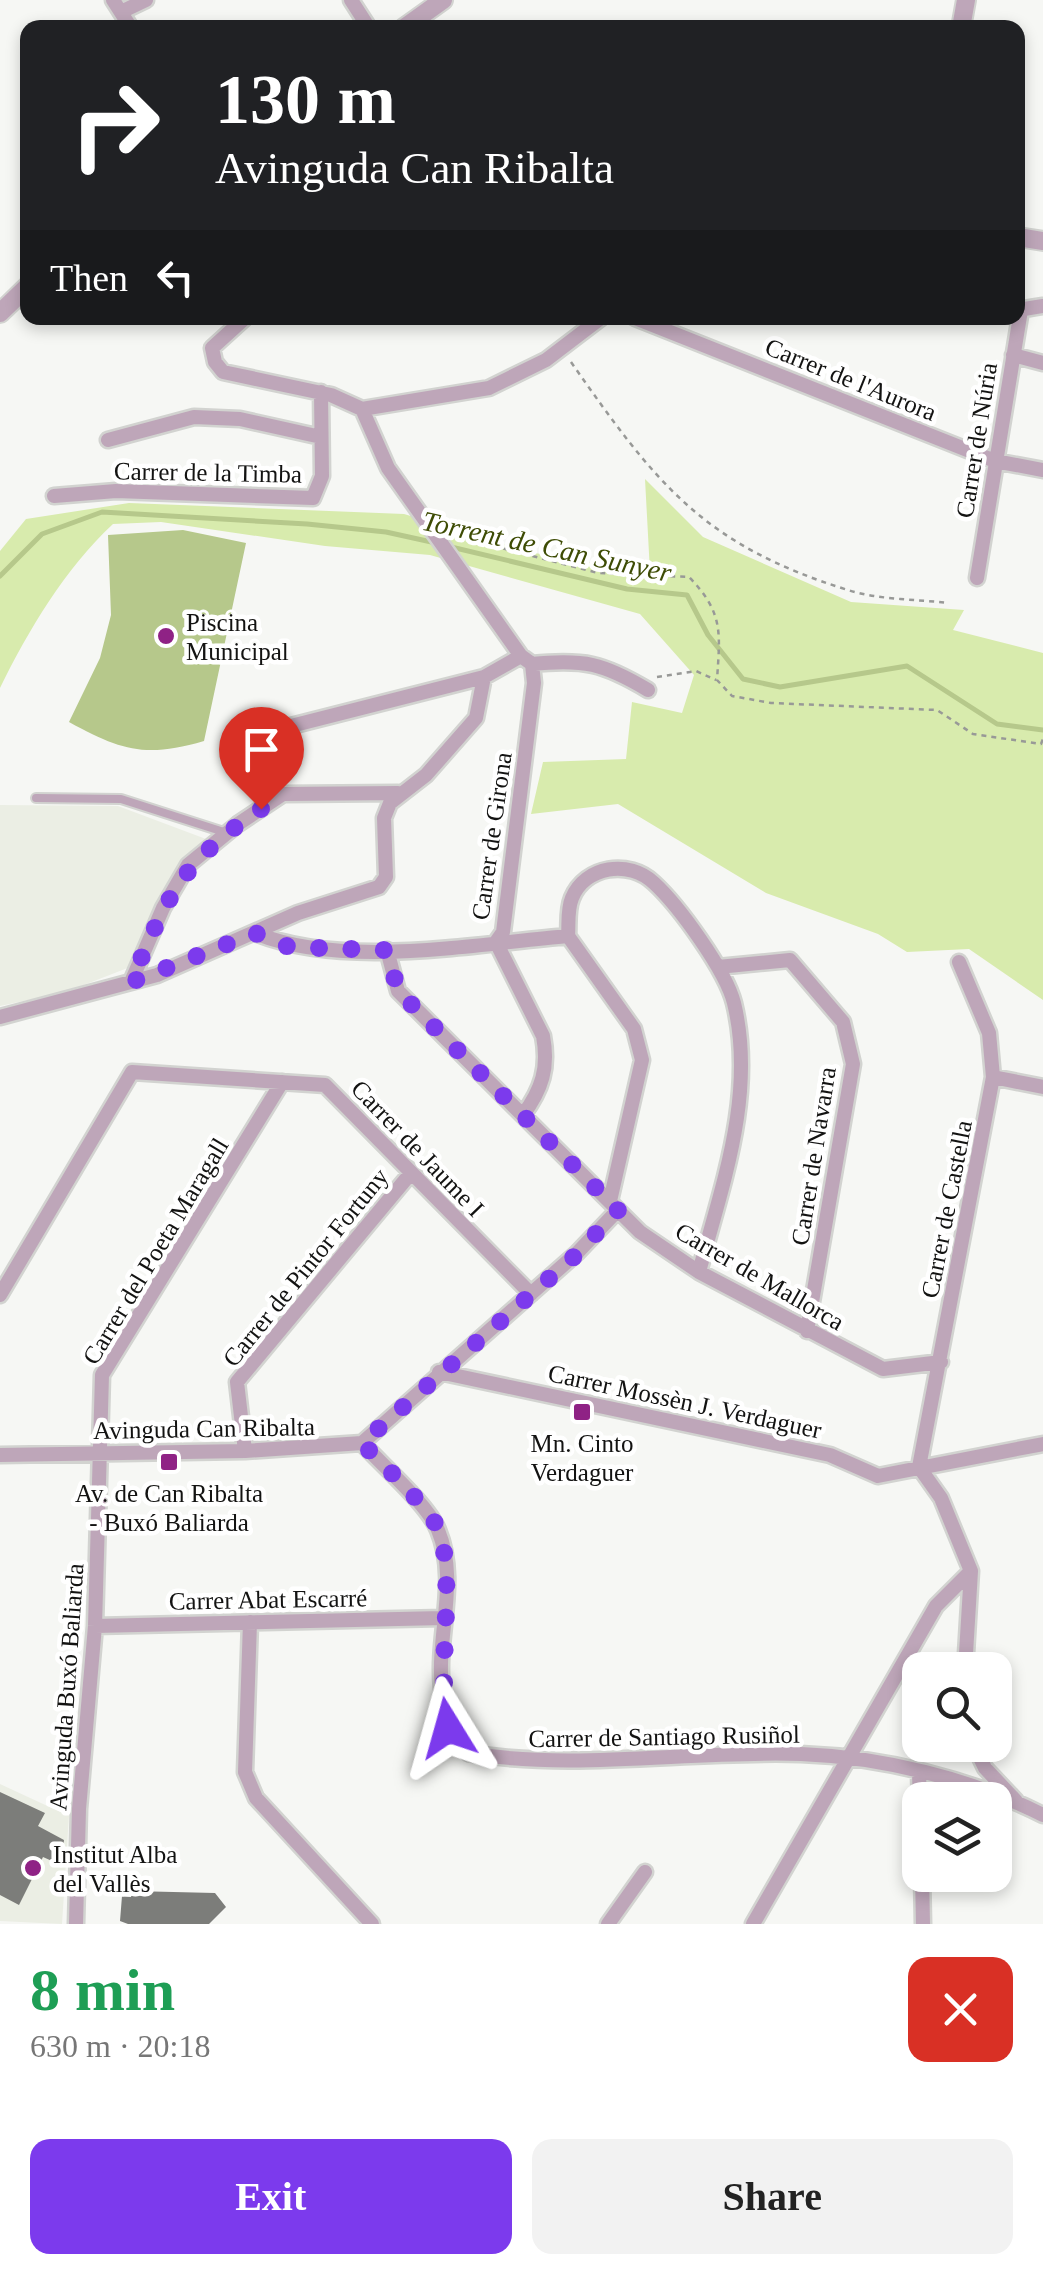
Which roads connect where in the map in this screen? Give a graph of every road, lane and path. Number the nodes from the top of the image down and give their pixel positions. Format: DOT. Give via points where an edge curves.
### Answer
graph roads {
  1 [pos="146,0"];
  2 [pos="443,0"];
  3 [pos="117,6"];
  4 [pos="415,20"];
  5 [pos="20,294"];
  6 [pos="0,313"];
  7 [pos="237,325"];
  8 [pos="592,325"];
  9 [pos="652,325"];
  10 [pos="1017,325"];
  11 [pos="561,348"];
  12 [pos="1013,356"];
  13 [pos="1043,363"];
  14 [pos="321,392"];
  15 [pos="362,410"];
  16 [pos="321,437"];
  17 [pos="108,440"];
  18 [pos="995,461"];
  19 [pos="1043,470"];
  20 [pos="54,496"];
  21 [pos="438,539"];
  22 [pos="977,578"];
  23 [pos="948,603"];
  24 [pos="526,660"];
  25 [pos="484,677"];
  26 [pos="717,680"];
  27 [pos="644,687"];
  28 [pos="287,726"];
  29 [pos="1043,740"];
  30 [pos="398,794"];
  31 [pos="36,798"];
  32 [pos="227,833"];
  33 [pos="255,933"];
  34 [pos="568,936"];
  35 [pos="496,942"];
  36 [pos="387,950"];
  37 [pos="958,962"];
  38 [pos="718,967"];
  39 [pos="131,982"];
  40 [pos="0,1017"];
  41 [pos="993,1078"];
  42 [pos="282,1082"];
  43 [pos="1043,1087"];
  44 [pos="522,1115"];
  45 [pos="411,1172"];
  46 [pos="614,1206"];
  47 [pos="698,1272"];
  48 [pos="531,1294"];
  49 [pos="0,1295"];
  50 [pos="807,1331"];
  51 [pos="940,1362"];
  52 [pos="438,1372"];
  53 [pos="362,1443"];
  54 [pos="1043,1444"];
  55 [pos="245,1451"];
  56 [pos="102,1452"];
  57 [pos="0,1455"];
  58 [pos="918,1467"];
  59 [pos="972,1571"];
  60 [pos="443,1618"];
  61 [pos="250,1622"];
  62 [pos="95,1626"];
  63 [pos="967,1652"];
  64 [pos="849,1758"];
  65 [pos="981,1762"];
  66 [pos="919,1772"];
  67 [pos="919,1782"];
  68 [pos="1016,1802"];
  69 [pos="1043,1816"];
  70 [pos="645,1872"];
  71 [pos="922,1892"];
  72 [pos="76,1924"];
  73 [pos="372,1924"];
  74 [pos="608,1924"];
  75 [pos="753,1924"];
  76 [pos="923,1924"];
  1 -- 3 [label="street"];
  2 -- 4 [label="street"];
  5 -- 6 [label="street"];
  7 -- 14 [label="street" via="212,348 223,372"];
  8 -- 11 [label="street"];
  9 -- 18 [label="street, Carrer de l'Aurora"];
  10 -- 12 [label="street, Carrer de Núria"];
  11 -- 15 [label="street" via="488,388"];
  11 -- 23 [label="path" via="639,455 692,513 738,547 851,592"];
  12 -- 13 [label="street"];
  12 -- 18 [label="street, Carrer de Núria"];
  14 -- 15 [label="street"];
  14 -- 16 [label="street, Carrer de la Timba"];
  15 -- 21 [label="street" via="388,468"];
  16 -- 17 [label="street" via="240,419 194,417"];
  16 -- 20 [label="street, Carrer de la Timba" via="322,476 313,498 116,490"];
  18 -- 19 [label="street, Carrer de l'Aurora"];
  18 -- 22 [label="street, Carrer de Núria"];
  21 -- 24 [label="street"];
  21 -- 26 [label="path" via="465,536 598,573 689,578 711,600 719,625"];
  24 -- 25 [label="street"];
  24 -- 27 [label="street" via="609,666"];
  24 -- 35 [label="street, Carrer de Girona" via="535,674 503,932"];
  25 -- 28 [label="street"];
  25 -- 30 [label="street" via="476,718 426,775"];
  26 -- 27 [label="path" via="676,671"];
  26 -- 29 [label="path" via="732,696 751,700 937,710 973,734 1028,745"];
  30 -- 32 [label="street" via="283,794"];
  30 -- 33 [label="street" via="384,818 386,877 380,887"];
  31 -- 32 [label="lane" via="122,799"];
  32 -- 39 [label="street" via="188,865"];
  33 -- 36 [label="street" via="289,947"];
  33 -- 39 [label="street"];
  34 -- 35 [label="street"];
  34 -- 38 [label="street" via="578,886 597,871 621,868 653,881"];
  34 -- 46 [label="street" via="634,1029 642,1060"];
  35 -- 36 [label="street"];
  35 -- 44 [label="street, Carrer de Girona" via="546,1052 547,1069"];
  36 -- 44 [label="street, Carrer de Mallorca" via="398,991"];
  37 -- 41 [label="street, Carrer de Castella" via="989,1033"];
  38 -- 47 [label="street" via="734,1001 742,1065 735,1135"];
  38 -- 50 [label="street, Carrer de Navarra" via="790,960 842,1022 846,1036 852,1064"];
  39 -- 40 [label="street"];
  41 -- 43 [label="street"];
  41 -- 51 [label="street, Carrer de Castella"];
  42 -- 45 [label="street, Carrer de Jaume I" via="326,1085"];
  42 -- 49 [label="street, Carrer de Jaume I" via="132,1072"];
  42 -- 56 [label="street, Carrer del Poeta Maragall" via="102,1375"];
  44 -- 46 [label="street, Carrer de Mallorca"];
  45 -- 48 [label="street, Carrer de Jaume I"];
  45 -- 55 [label="street, Carrer de Pintor Fortuny" via="237,1382"];
  46 -- 47 [label="street, Carrer de Mallorca"];
  46 -- 48 [label="street"];
  47 -- 50 [label="street, Carrer de Mallorca"];
  48 -- 52 [label="street"];
  50 -- 51 [label="street, Carrer de Mallorca" via="884,1369"];
  51 -- 58 [label="street, Carrer de Castella"];
  52 -- 53 [label="street"];
  52 -- 58 [label="street, Carrer Mossèn J. Verdaguer" via="830,1455 878,1476"];
  53 -- 55 [label="street, Avinguda Can Ribalta"];
  53 -- 60 [label="street, Carrer de Santiago Rusiñol" via="438,1527 445,1558"];
  54 -- 58 [label="street, Carrer Mossèn J. Verdaguer"];
  55 -- 56 [label="street, Avinguda Can Ribalta"];
  56 -- 57 [label="street, Avinguda Can Ribalta"];
  56 -- 62 [label="street, Avinguda Buxó Baliarda"];
  58 -- 59 [label="street" via="941,1498"];
  59 -- 63 [label="street"];
  59 -- 64 [label="street" via="936,1606"];
  60 -- 61 [label="street, Carrer Abat Escarré"];
  60 -- 64 [label="street, Carrer de Santiago Rusiñol" via="441,1693 448,1728 468,1753 524,1762"];
  61 -- 62 [label="street, Carrer Abat Escarré"];
  61 -- 73 [label="street" via="245,1772 256,1798"];
  62 -- 72 [label="street, Avinguda Buxó Baliarda"];
  64 -- 66 [label="street, Carrer de Santiago Rusiñol"];
  64 -- 75 [label="street"];
  65 -- 68 [label="street"];
  66 -- 67 [label="street"];
  66 -- 68 [label="street, Carrer de Santiago Rusiñol"];
  68 -- 69 [label="street"];
  70 -- 74 [label="street"];
  71 -- 76 [label="street"];
}
